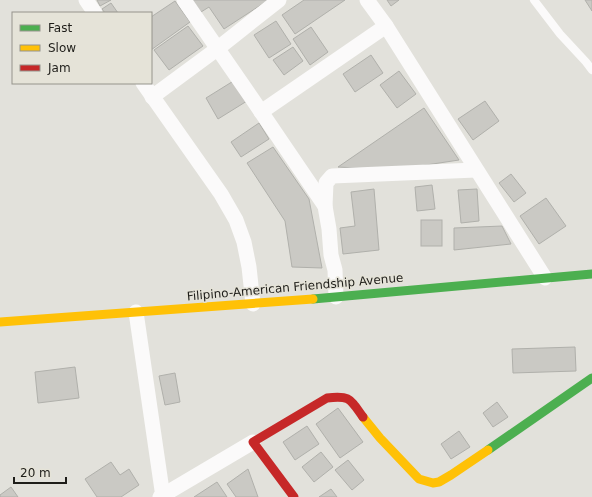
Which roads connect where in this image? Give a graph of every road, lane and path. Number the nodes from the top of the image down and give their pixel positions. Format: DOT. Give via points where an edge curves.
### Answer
graph roads {
  1 [pos="86,0"];
  2 [pos="184,0"];
  3 [pos="279,0"];
  4 [pos="367,0"];
  5 [pos="534,0"];
  6 [pos="94,12"];
  7 [pos="386,26"];
  8 [pos="217,48"];
  9 [pos="592,70"];
  10 [pos="144,84"];
  11 [pos="152,97"];
  12 [pos="261,112"];
  13 [pos="476,170"];
  14 [pos="325,206"];
  15 [pos="592,274"];
  16 [pos="545,278"];
  17 [pos="336,297"];
  18 [pos="253,304"];
  19 [pos="136,312"];
  20 [pos="0,322"];
  21 [pos="592,378"];
  22 [pos="253,442"];
  23 [pos="162,497"];
  24 [pos="294,497"];
  1 -- 6 [label="street"];
  2 -- 8 [label="street"];
  3 -- 8 [label="street"];
  4 -- 7 [label="street"];
  5 -- 9 [label="lane"];
  7 -- 12 [label="street"];
  7 -- 13 [label="street"];
  8 -- 11 [label="street"];
  8 -- 12 [label="street"];
  10 -- 11 [label="street"];
  11 -- 18 [label="street" via="221,194 236,220 244,242"];
  12 -- 14 [label="street"];
  13 -- 14 [label="street" via="332,176 326,183"];
  13 -- 16 [label="street"];
  14 -- 17 [label="street" via="335,270"];
  15 -- 16 [label="main road, Filipino-American Friendship Avenue"];
  16 -- 17 [label="main road, Filipino-American Friendship Avenue"];
  17 -- 18 [label="main road, Filipino-American Friendship Avenue"];
  18 -- 19 [label="main road, Filipino-American Friendship Avenue"];
  19 -- 20 [label="main road, Filipino-American Friendship Avenue"];
  19 -- 23 [label="street"];
  21 -- 22 [label="main road" via="439,482 419,479 380,438 350,399 341,396 327,398"];
  22 -- 23 [label="street"];
  22 -- 24 [label="main road"];
}
